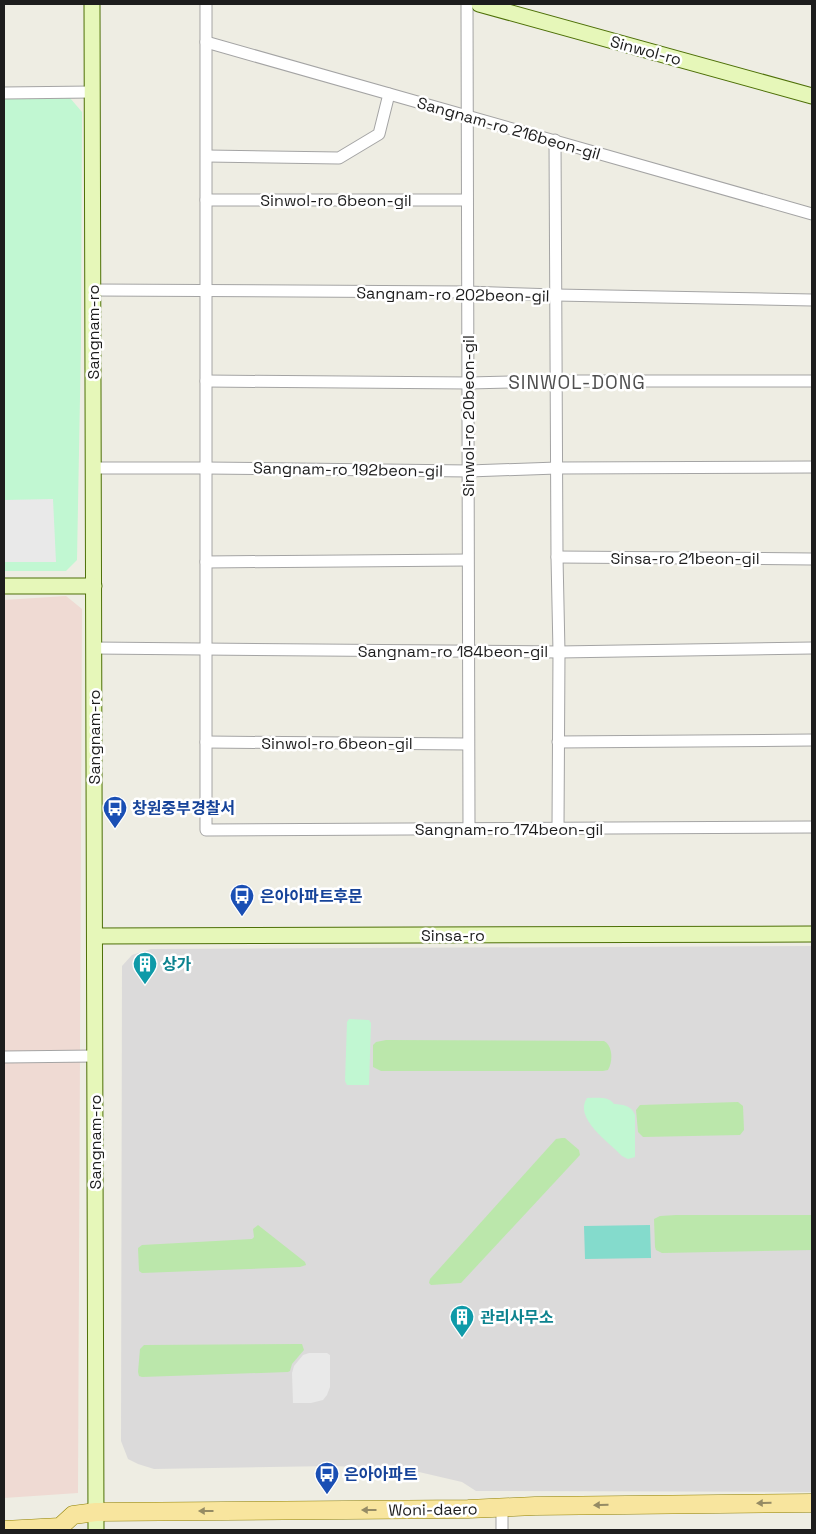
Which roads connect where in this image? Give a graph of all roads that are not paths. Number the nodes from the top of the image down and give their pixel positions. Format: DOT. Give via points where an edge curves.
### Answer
graph roads {
  1 [pos="92,4"];
  2 [pos="206,4"];
  3 [pos="467,4"];
  4 [pos="479,4"];
  5 [pos="206,42"];
  6 [pos="92,92"];
  7 [pos="4,93"];
  8 [pos="389,94"];
  9 [pos="812,96"];
  10 [pos="467,115"];
  11 [pos="555,140"];
  12 [pos="207,156"];
  13 [pos="206,200"];
  14 [pos="467,200"];
  15 [pos="812,214"];
  16 [pos="93,290"];
  17 [pos="207,292"];
  18 [pos="467,292"];
  19 [pos="556,295"];
  20 [pos="812,300"];
  21 [pos="556,380"];
  22 [pos="206,381"];
  23 [pos="812,382"];
  24 [pos="468,383"];
  25 [pos="812,466"];
  26 [pos="93,468"];
  27 [pos="205,468"];
  28 [pos="557,468"];
  29 [pos="469,471"];
  30 [pos="557,557"];
  31 [pos="812,559"];
  32 [pos="467,560"];
  33 [pos="206,562"];
  34 [pos="4,586"];
  35 [pos="94,586"];
  36 [pos="94,648"];
  37 [pos="812,648"];
  38 [pos="206,649"];
  39 [pos="469,651"];
  40 [pos="559,652"];
  41 [pos="812,740"];
  42 [pos="206,742"];
  43 [pos="558,742"];
  44 [pos="468,744"];
  45 [pos="812,827"];
  46 [pos="558,828"];
  47 [pos="469,829"];
  48 [pos="812,934"];
  49 [pos="95,936"];
  50 [pos="95,1056"];
  51 [pos="4,1057"];
  52 [pos="812,1503"];
  53 [pos="502,1507"];
  54 [pos="96,1512"];
  55 [pos="61,1529"];
  56 [pos="4,1530"];
  57 [pos="96,1530"];
  58 [pos="502,1530"];
  1 -- 6 [label="main road, Sangnam-ro"];
  2 -- 5 [label="street"];
  3 -- 10 [label="street, Sinwol-ro 20beon-gil"];
  4 -- 9 [label="main road, Sinwol-ro"];
  5 -- 8 [label="street, Sangnam-ro 216beon-gil"];
  5 -- 12 [label="street"];
  6 -- 7 [label="street"];
  6 -- 16 [label="main road, Sangnam-ro"];
  8 -- 10 [label="street, Sangnam-ro 216beon-gil"];
  8 -- 12 [label="street" via="379,134 339,158"];
  10 -- 11 [label="street, Sangnam-ro 216beon-gil"];
  10 -- 14 [label="street, Sinwol-ro 20beon-gil"];
  11 -- 15 [label="street, Sangnam-ro 216beon-gil"];
  11 -- 19 [label="street"];
  12 -- 13 [label="street"];
  13 -- 14 [label="street, Sinwol-ro 6beon-gil"];
  13 -- 17 [label="street"];
  14 -- 18 [label="street, Sinwol-ro 20beon-gil"];
  16 -- 17 [label="street, Sangnam-ro 202beon-gil"];
  16 -- 26 [label="main road, Sangnam-ro"];
  17 -- 18 [label="street, Sangnam-ro 202beon-gil"];
  17 -- 22 [label="street"];
  18 -- 19 [label="street, Sangnam-ro 202beon-gil"];
  18 -- 24 [label="street, Sinwol-ro 20beon-gil"];
  19 -- 20 [label="street, Sangnam-ro 202beon-gil"];
  19 -- 21 [label="street"];
  21 -- 23 [label="street"];
  21 -- 24 [label="street"];
  21 -- 28 [label="street"];
  22 -- 24 [label="street"];
  22 -- 27 [label="street"];
  24 -- 29 [label="street, Sinwol-ro 20beon-gil"];
  25 -- 28 [label="street, Sangnam-ro 192beon-gil"];
  26 -- 27 [label="street, Sangnam-ro 192beon-gil"];
  26 -- 35 [label="main road, Sangnam-ro"];
  27 -- 29 [label="street, Sangnam-ro 192beon-gil"];
  27 -- 33 [label="street"];
  28 -- 29 [label="street, Sangnam-ro 192beon-gil"];
  28 -- 30 [label="street"];
  29 -- 32 [label="street, Sinwol-ro 20beon-gil"];
  30 -- 31 [label="street, Sinsa-ro 21beon-gil"];
  30 -- 40 [label="street"];
  32 -- 33 [label="street"];
  32 -- 39 [label="street, Sinwol-ro 20beon-gil"];
  33 -- 38 [label="street"];
  34 -- 35 [label="main road"];
  35 -- 36 [label="main road, Sangnam-ro"];
  36 -- 38 [label="street, Sangnam-ro 184beon-gil"];
  36 -- 49 [label="main road, Sangnam-ro"];
  37 -- 40 [label="street, Sangnam-ro 184beon-gil"];
  38 -- 39 [label="street, Sangnam-ro 184beon-gil"];
  38 -- 42 [label="street"];
  39 -- 40 [label="street, Sangnam-ro 184beon-gil"];
  39 -- 44 [label="street, Sinwol-ro 20beon-gil"];
  40 -- 43 [label="street"];
  41 -- 43 [label="street"];
  42 -- 44 [label="street, Sinwol-ro 6beon-gil"];
  42 -- 47 [label="street, Sangnam-ro 174beon-gil" via="206,830"];
  43 -- 46 [label="street"];
  44 -- 47 [label="street, Sinwol-ro 20beon-gil"];
  45 -- 46 [label="street, Sangnam-ro 174beon-gil"];
  46 -- 47 [label="street, Sangnam-ro 174beon-gil"];
  48 -- 49 [label="main road, Sinsa-ro"];
  49 -- 50 [label="main road, Sangnam-ro"];
  50 -- 51 [label="street"];
  50 -- 54 [label="main road, Sangnam-ro"];
  52 -- 53 [label="main road, Woni-daero, one-way"];
  53 -- 54 [label="main road, Woni-daero, one-way"];
  53 -- 58 [label="street"];
  54 -- 55 [label="main road, Woni-daero" via="73,1515"];
  54 -- 57 [label="main road, Sangnam-ro"];
  55 -- 56 [label="main road, Woni-daero"];
}
